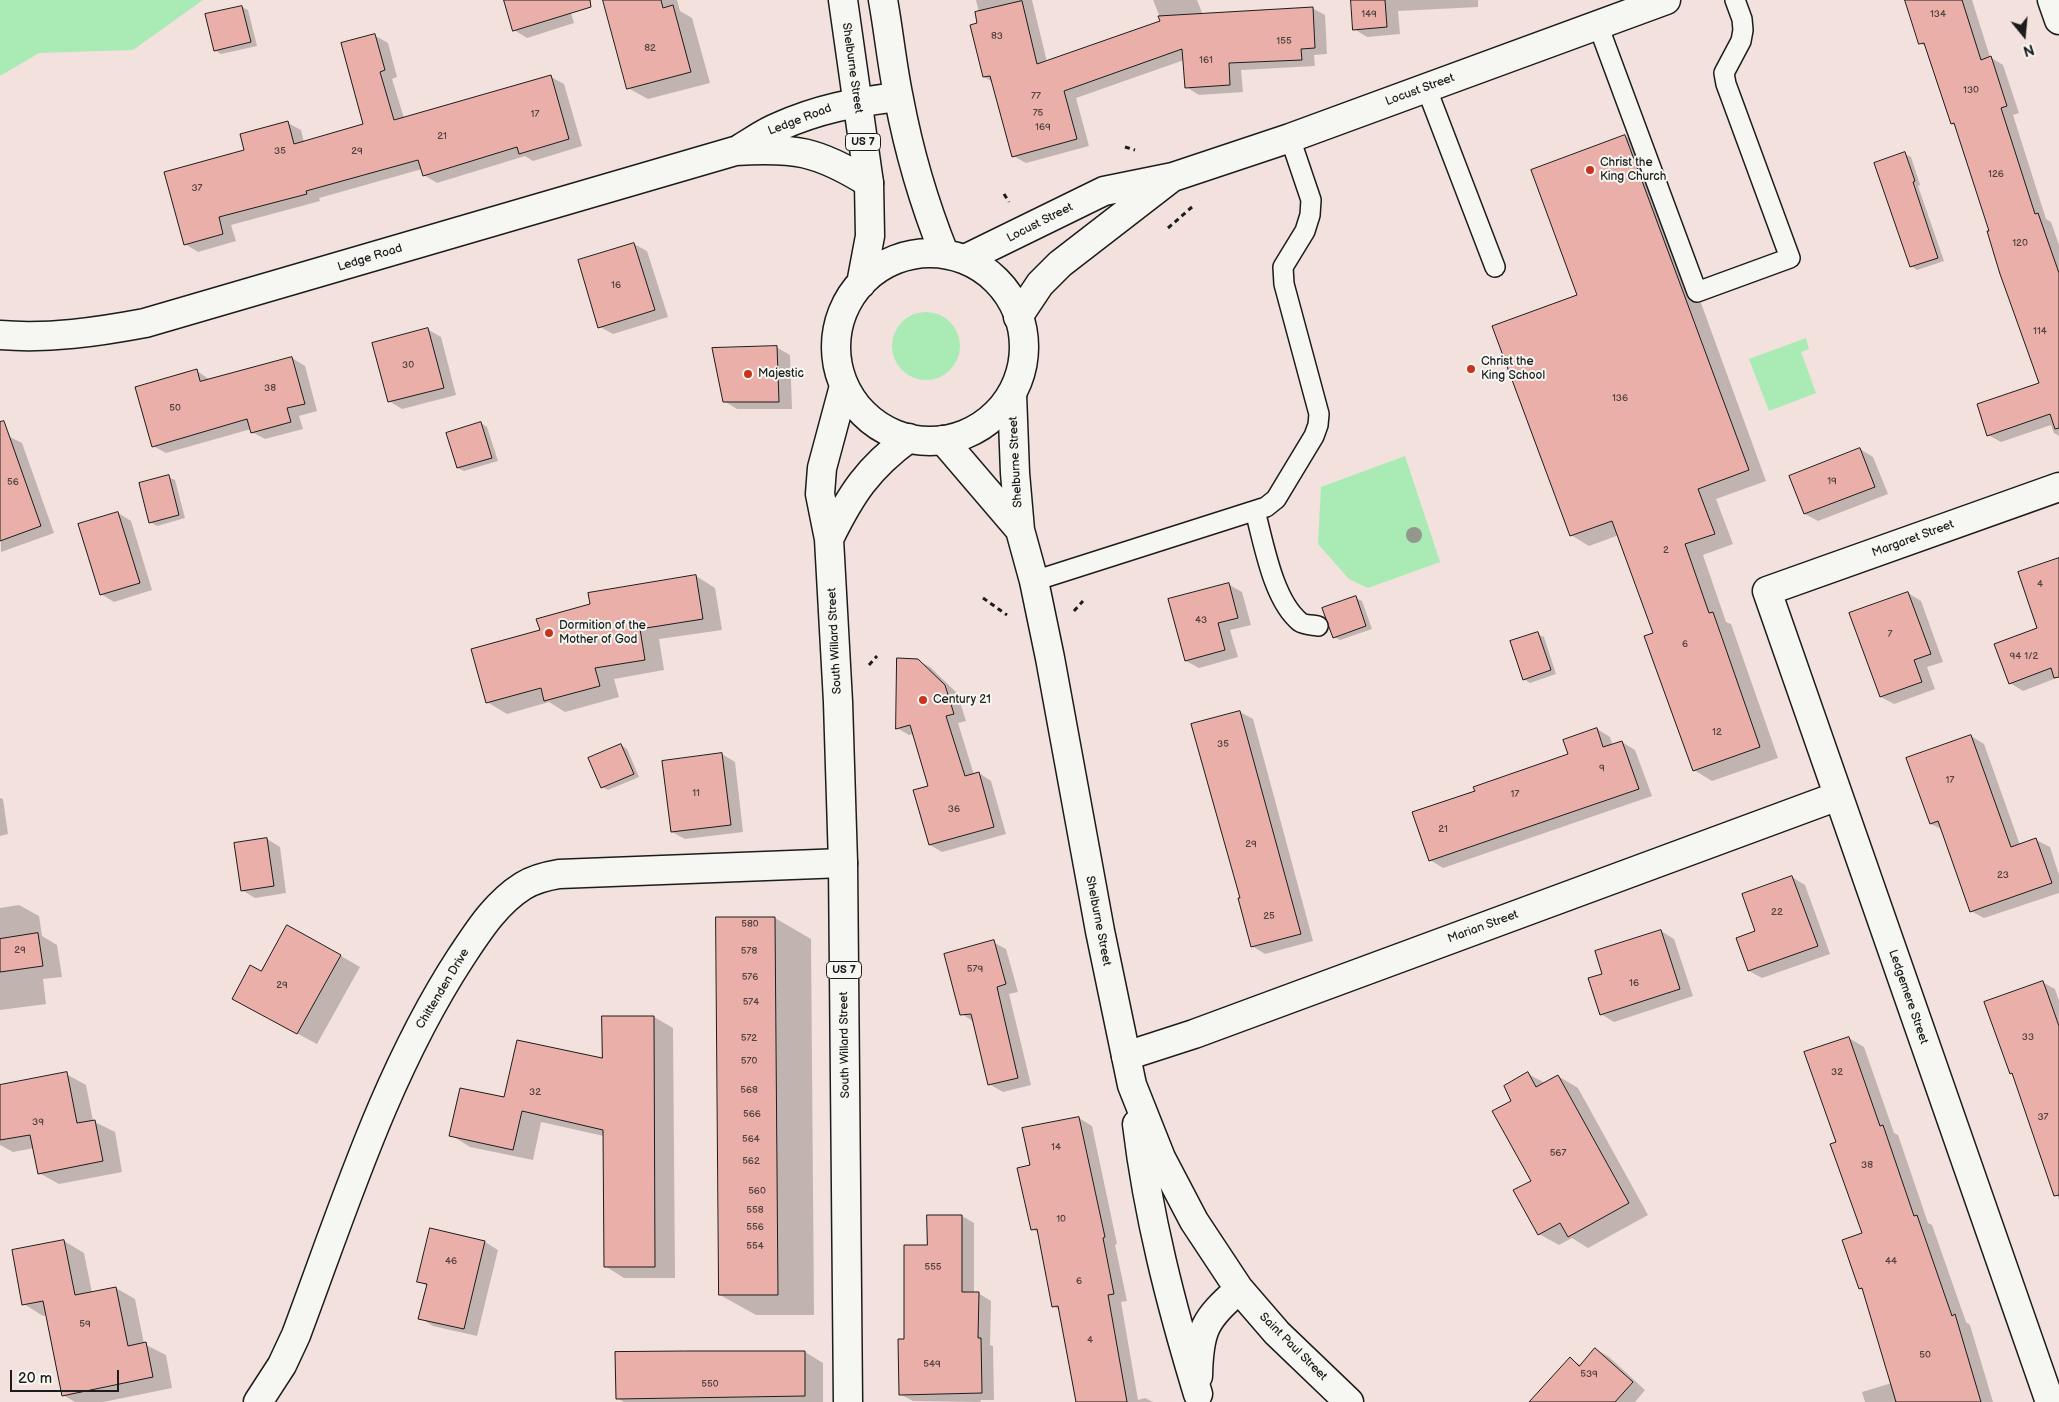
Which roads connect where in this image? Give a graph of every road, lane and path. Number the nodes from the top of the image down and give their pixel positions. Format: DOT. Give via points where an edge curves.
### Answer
graph roads {
  1 [pos="843,0"];
  2 [pos="883,0"];
  3 [pos="1666,0"];
  4 [pos="1735,0"];
  5 [pos="2052,0"];
  6 [pos="2059,20"];
  7 [pos="1598,25"];
  8 [pos="1426,87"];
  9 [pos="898,97"];
  10 [pos="856,102"];
  11 [pos="1290,138"];
  12 [pos="735,151"];
  13 [pos="1173,177"];
  14 [pos="869,183"];
  15 [pos="954,256"];
  16 [pos="1495,267"];
  17 [pos="860,284"];
  18 [pos="1018,317"];
  19 [pos="0,335"];
  20 [pos="844,386"];
  21 [pos="1012,394"];
  22 [pos="909,438"];
  23 [pos="943,440"];
  24 [pos="2059,487"];
  25 [pos="1255,511"];
  26 [pos="1020,530"];
  27 [pos="829,539"];
  28 [pos="1034,581"];
  29 [pos="1767,591"];
  30 [pos="1318,626"];
  31 [pos="1838,796"];
  32 [pos="843,863"];
  33 [pos="1126,1056"];
  34 [pos="1132,1085"];
  35 [pos="1240,1289"];
  36 [pos="1199,1398"];
  37 [pos="258,1402"];
  38 [pos="848,1402"];
  39 [pos="1349,1402"];
  40 [pos="2050,1402"];
  1 -- 10 [label="street, Shelburne Street / US 7"];
  2 -- 9 [label="street"];
  3 -- 7 [label="street, Locust Street"];
  4 -- 7 [label="lane" via="1744,30 1724,73 1726,84 1790,258 1697,292"];
  5 -- 6 [label="street"];
  7 -- 8 [label="street, Locust Street"];
  8 -- 11 [label="street, Locust Street"];
  8 -- 16 [label="lane"];
  9 -- 10 [label="street, Ledge Road"];
  9 -- 15 [label="street" via="928,214"];
  10 -- 12 [label="street, Ledge Road" via="776,127"];
  10 -- 14 [label="street, Shelburne Street / US 7"];
  11 -- 13 [label="street, Locust Street"];
  11 -- 25 [label="lane" via="1311,200 1305,231 1283,267 1284,284 1319,414 1318,425 1276,499"];
  12 -- 14 [label="street, Ledge Road" via="773,148 807,152 842,166"];
  12 -- 19 [label="street, Ledge Road" via="145,323 61,335"];
  13 -- 15 [label="street, Locust Street" via="1104,191"];
  13 -- 18 [label="street, Locust Street" via="1060,264 1040,284"];
  14 -- 17 [label="street, Shelburne Street / US 7" via="870,236"];
  15 -- 17 [label="street, Shelburne Street" via="922,253 898,259"];
  15 -- 18 [label="street, Shelburne Street" via="986,271 999,283"];
  17 -- 20 [label="street, Shelburne Street" via="849,297 838,320 835,343"];
  18 -- 21 [label="street, Shelburne Street" via="1021,366"];
  20 -- 22 [label="street, Shelburne Street" via="868,417 886,430"];
  20 -- 27 [label="street, South Willard Street / US 7" via="822,468 820,494"];
  21 -- 23 [label="street, Shelburne Street" via="981,426"];
  21 -- 26 [label="street, Shelburne Street"];
  22 -- 23 [label="street, Shelburne Street"];
  22 -- 27 [label="street, South Willard Street / US 7" via="886,455 859,484"];
  23 -- 26 [label="street, Shelburne Street"];
  24 -- 29 [label="street, Margaret Street"];
  25 -- 28 [label="lane"];
  25 -- 30 [label="lane" via="1279,596 1301,623"];
  26 -- 28 [label="street, Shelburne Street"];
  27 -- 32 [label="street, South Willard Street / US 7"];
  28 -- 33 [label="street, Shelburne Street"];
  29 -- 31 [label="street, Ledgemere Street"];
  31 -- 33 [label="street, Marian Street" via="1194,1034"];
  31 -- 40 [label="street, Ledgemere Street"];
  32 -- 37 [label="street, Chittenden Drive" via="559,874 524,885 499,906 446,980 416,1032 374,1128 296,1335 282,1365"];
  32 -- 38 [label="street, South Willard Street / US 7"];
  33 -- 34 [label="street, Shelburne Street"];
  34 -- 35 [label="street, Shelburne Street" via="1161,1158 1194,1221"];
  34 -- 36 [label="street" via="1143,1178 1172,1308"];
  35 -- 36 [label="street" via="1216,1311 1204,1329 1199,1353"];
  35 -- 39 [label="street, Saint Paul Street" via="1277,1333"];
}
